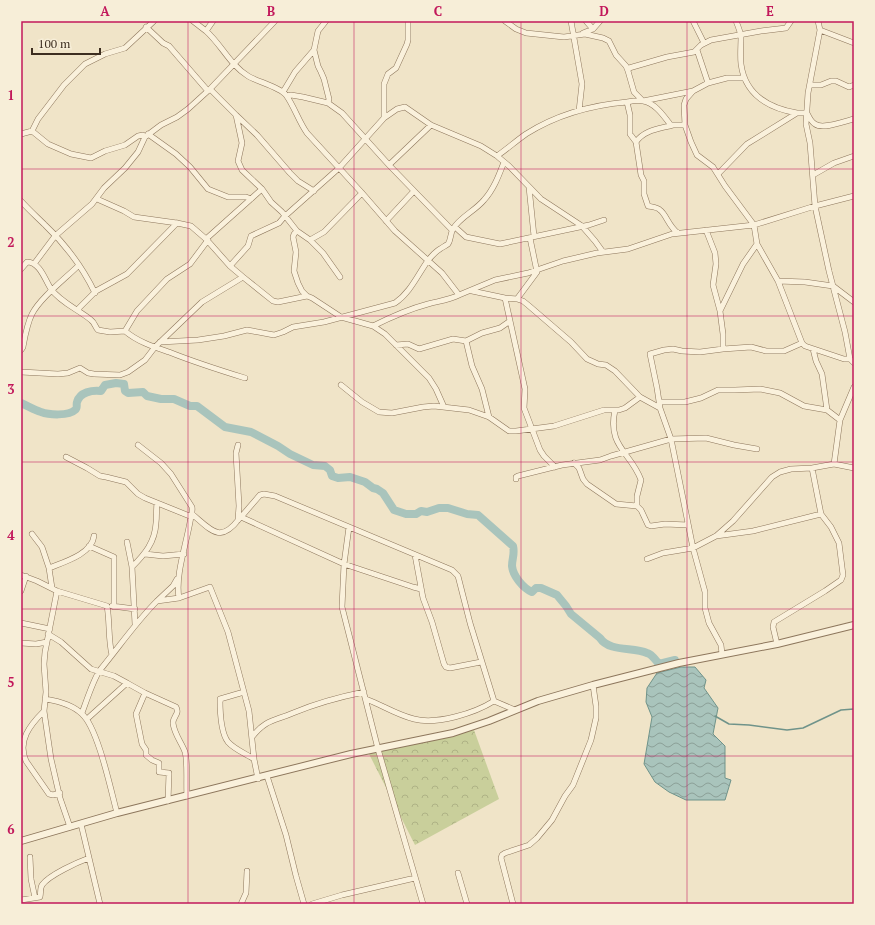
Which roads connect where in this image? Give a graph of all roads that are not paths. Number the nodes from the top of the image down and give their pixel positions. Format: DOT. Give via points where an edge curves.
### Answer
graph roads {
  1 [pos="154,21"];
  2 [pos="193,21"];
  3 [pos="214,21"];
  4 [pos="275,21"];
  5 [pos="326,21"];
  6 [pos="408,21"];
  7 [pos="505,21"];
  8 [pos="571,21"];
  9 [pos="586,21"];
  10 [pos="600,21"];
  11 [pos="693,21"];
  12 [pos="736,21"];
  13 [pos="791,21"];
  14 [pos="818,21"];
  15 [pos="146,27"];
  16 [pos="593,28"];
  17 [pos="820,30"];
  18 [pos="206,31"];
  19 [pos="741,34"];
  20 [pos="576,36"];
  21 [pos="704,43"];
  22 [pos="854,43"];
  23 [pos="314,50"];
  24 [pos="697,50"];
  25 [pos="233,64"];
  26 [pos="628,71"];
  27 [pos="744,78"];
  28 [pos="708,83"];
  29 [pos="810,85"];
  30 [pos="854,85"];
  31 [pos="209,90"];
  32 [pos="693,91"];
  33 [pos="285,94"];
  34 [pos="643,101"];
  35 [pos="627,102"];
  36 [pos="328,103"];
  37 [pos="580,111"];
  38 [pos="797,113"];
  39 [pos="807,113"];
  40 [pos="236,115"];
  41 [pos="384,118"];
  42 [pos="854,119"];
  43 [pos="432,125"];
  44 [pos="673,125"];
  45 [pos="685,125"];
  46 [pos="32,132"];
  47 [pos="21,134"];
  48 [pos="147,136"];
  49 [pos="365,139"];
  50 [pos="636,142"];
  51 [pos="497,156"];
  52 [pos="854,156"];
  53 [pos="504,162"];
  54 [pos="389,165"];
  55 [pos="339,168"];
  56 [pos="718,174"];
  57 [pos="813,175"];
  58 [pos="529,187"];
  59 [pos="262,190"];
  60 [pos="314,191"];
  61 [pos="414,191"];
  62 [pos="362,193"];
  63 [pos="853,198"];
  64 [pos="97,199"];
  65 [pos="251,199"];
  66 [pos="21,201"];
  67 [pos="816,206"];
  68 [pos="284,216"];
  69 [pos="604,220"];
  70 [pos="386,221"];
  71 [pos="177,223"];
  72 [pos="754,224"];
  73 [pos="582,226"];
  74 [pos="454,229"];
  75 [pos="706,230"];
  76 [pos="297,231"];
  77 [pos="678,233"];
  78 [pos="55,236"];
  79 [pos="532,237"];
  80 [pos="207,239"];
  81 [pos="310,240"];
  82 [pos="757,244"];
  83 [pos="602,252"];
  84 [pos="429,260"];
  85 [pos="34,264"];
  86 [pos="79,265"];
  87 [pos="230,266"];
  88 [pos="21,268"];
  89 [pos="537,269"];
  90 [pos="243,277"];
  91 [pos="340,277"];
  92 [pos="778,281"];
  93 [pos="833,286"];
  94 [pos="52,290"];
  95 [pos="471,290"];
  96 [pos="94,293"];
  97 [pos="459,295"];
  98 [pos="307,296"];
  99 [pos="505,298"];
  100 [pos="517,299"];
  101 [pos="854,302"];
  102 [pos="77,310"];
  103 [pos="720,311"];
  104 [pos="341,317"];
  105 [pos="510,321"];
  106 [pos="372,326"];
  107 [pos="125,331"];
  108 [pos="466,341"];
  109 [pos="160,342"];
  110 [pos="802,343"];
  111 [pos="396,345"];
  112 [pos="155,347"];
  113 [pos="723,349"];
  114 [pos="813,349"];
  115 [pos="21,350"];
  116 [pos="852,361"];
  117 [pos="21,372"];
  118 [pos="245,378"];
  119 [pos="341,385"];
  120 [pos="854,387"];
  121 [pos="640,397"];
  122 [pos="659,401"];
  123 [pos="444,407"];
  124 [pos="660,408"];
  125 [pos="615,410"];
  126 [pos="827,410"];
  127 [pos="489,417"];
  128 [pos="840,420"];
  129 [pos="532,428"];
  130 [pos="671,439"];
  131 [pos="138,445"];
  132 [pos="238,445"];
  133 [pos="757,449"];
  134 [pos="624,453"];
  135 [pos="66,457"];
  136 [pos="574,463"];
  137 [pos="834,464"];
  138 [pos="555,467"];
  139 [pos="812,468"];
  140 [pos="854,468"];
  141 [pos="516,479"];
  142 [pos="157,503"];
  143 [pos="637,506"];
  144 [pos="821,514"];
  145 [pos="192,515"];
  146 [pos="240,519"];
  147 [pos="688,525"];
  148 [pos="349,527"];
  149 [pos="32,534"];
  150 [pos="94,536"];
  151 [pos="716,536"];
  152 [pos="127,542"];
  153 [pos="89,546"];
  154 [pos="693,548"];
  155 [pos="145,554"];
  156 [pos="184,554"];
  157 [pos="416,555"];
  158 [pos="647,559"];
  159 [pos="344,564"];
  160 [pos="132,567"];
  161 [pos="49,568"];
  162 [pos="24,576"];
  163 [pos="178,577"];
  164 [pos="52,588"];
  165 [pos="421,588"];
  166 [pos="21,591"];
  167 [pos="57,591"];
  168 [pos="179,598"];
  169 [pos="157,600"];
  170 [pos="107,606"];
  171 [pos="114,607"];
  172 [pos="135,609"];
  173 [pos="21,623"];
  174 [pos="135,624"];
  175 [pos="854,625"];
  176 [pos="49,632"];
  177 [pos="47,642"];
  178 [pos="21,643"];
  179 [pos="777,644"];
  180 [pos="722,654"];
  181 [pos="112,655"];
  182 [pos="481,662"];
  183 [pos="100,671"];
  184 [pos="127,683"];
  185 [pos="593,685"];
  186 [pos="244,692"];
  187 [pos="364,692"];
  188 [pos="145,693"];
  189 [pos="46,699"];
  190 [pos="366,699"];
  191 [pos="494,701"];
  192 [pos="515,710"];
  193 [pos="44,711"];
  194 [pos="82,713"];
  195 [pos="87,719"];
  196 [pos="252,737"];
  197 [pos="378,748"];
  198 [pos="254,759"];
  199 [pos="267,776"];
  200 [pos="258,779"];
  201 [pos="60,794"];
  202 [pos="187,796"];
  203 [pos="168,801"];
  204 [pos="117,813"];
  205 [pos="81,824"];
  206 [pos="70,827"];
  207 [pos="21,841"];
  208 [pos="30,857"];
  209 [pos="89,858"];
  210 [pos="247,872"];
  211 [pos="458,873"];
  212 [pos="415,878"];
  213 [pos="35,898"];
  214 [pos="21,900"];
  215 [pos="100,904"];
  216 [pos="241,904"];
  217 [pos="304,904"];
  218 [pos="312,904"];
  219 [pos="423,904"];
  220 [pos="467,904"];
  221 [pos="513,904"];
  1 -- 15 [label="street"];
  2 -- 18 [label="street"];
  3 -- 18 [label="street"];
  4 -- 25 [label="street"];
  5 -- 23 [label="street" via="318,31"];
  6 -- 41 [label="street" via="407,44 396,68 388,74 384,84"];
  7 -- 20 [label="street" via="526,33"];
  8 -- 20 [label="street"];
  9 -- 16 [label="street"];
  10 -- 16 [label="street"];
  11 -- 21 [label="street"];
  12 -- 19 [label="street"];
  13 -- 19 [label="street" via="786,28"];
  14 -- 17 [label="street"];
  15 -- 31 [label="street" via="169,46"];
  15 -- 46 [label="street" via="125,48 104,54 85,64 64,85 38,119"];
  16 -- 20 [label="street"];
  17 -- 22 [label="street"];
  17 -- 29 [label="street"];
  18 -- 25 [label="street"];
  19 -- 21 [label="street"];
  19 -- 27 [label="street"];
  20 -- 26 [label="street" via="585,34 609,41"];
  20 -- 37 [label="street" via="582,84"];
  21 -- 24 [label="street"];
  23 -- 33 [label="street" via="295,72"];
  23 -- 36 [label="street" via="322,72"];
  24 -- 26 [label="street" via="630,67"];
  24 -- 28 [label="street"];
  25 -- 31 [label="street"];
  25 -- 33 [label="street" via="247,76"];
  26 -- 34 [label="street" via="634,92"];
  27 -- 28 [label="street" via="727,78"];
  27 -- 38 [label="street" via="754,94 768,104"];
  28 -- 32 [label="street"];
  29 -- 30 [label="street" via="836,81 848,87"];
  29 -- 39 [label="street"];
  31 -- 40 [label="street"];
  31 -- 48 [label="street" via="177,117"];
  32 -- 34 [label="street"];
  32 -- 45 [label="street" via="684,105"];
  33 -- 36 [label="street"];
  33 -- 55 [label="street" via="300,124"];
  34 -- 35 [label="street"];
  34 -- 44 [label="street" via="654,106"];
  35 -- 37 [label="street" via="605,104"];
  35 -- 50 [label="street" via="630,134"];
  36 -- 49 [label="street" via="342,113"];
  37 -- 51 [label="street" via="544,124"];
  38 -- 39 [label="street"];
  38 -- 56 [label="street" via="747,144"];
  39 -- 42 [label="street" via="818,126"];
  39 -- 57 [label="street" via="806,124"];
  40 -- 59 [label="street" via="242,143 238,156 239,166"];
  40 -- 60 [label="street" via="290,173"];
  41 -- 43 [label="street" via="396,109 405,107"];
  41 -- 49 [label="street"];
  43 -- 51 [label="street" via="481,146"];
  43 -- 54 [label="street"];
  44 -- 45 [label="street"];
  44 -- 50 [label="street" via="647,132"];
  45 -- 56 [label="street" via="697,155"];
  46 -- 47 [label="street"];
  46 -- 48 [label="street" via="48,144 71,154 89,158 125,145 138,136"];
  48 -- 64 [label="street" via="138,152"];
  48 -- 65 [label="street" via="176,154 208,189 228,197"];
  49 -- 54 [label="street"];
  49 -- 55 [label="street"];
  50 -- 77 [label="street" via="646,202 648,206 662,211"];
  51 -- 53 [label="street"];
  52 -- 57 [label="street" via="834,163"];
  53 -- 58 [label="street"];
  53 -- 74 [label="street" via="484,200"];
  54 -- 61 [label="street"];
  55 -- 60 [label="street"];
  55 -- 62 [label="street"];
  56 -- 72 [label="street"];
  57 -- 67 [label="street"];
  58 -- 73 [label="street" via="550,206"];
  58 -- 79 [label="street"];
  59 -- 65 [label="street"];
  59 -- 68 [label="street"];
  60 -- 68 [label="street"];
  61 -- 70 [label="street"];
  61 -- 74 [label="street"];
  62 -- 70 [label="street"];
  62 -- 81 [label="street" via="324,232"];
  63 -- 67 [label="street"];
  64 -- 71 [label="street" via="134,217"];
  64 -- 78 [label="street"];
  65 -- 80 [label="street"];
  66 -- 78 [label="street"];
  67 -- 72 [label="street"];
  67 -- 93 [label="street"];
  68 -- 76 [label="street"];
  68 -- 87 [label="street" via="279,223 251,236 248,246"];
  69 -- 73 [label="street"];
  70 -- 84 [label="street"];
  71 -- 80 [label="street" via="191,226"];
  71 -- 96 [label="street" via="127,274"];
  72 -- 75 [label="street"];
  72 -- 82 [label="street"];
  73 -- 79 [label="street"];
  73 -- 83 [label="street"];
  74 -- 79 [label="street" via="466,237 500,244"];
  74 -- 84 [label="street" via="449,242"];
  75 -- 77 [label="street"];
  75 -- 103 [label="street" via="715,253 713,285"];
  76 -- 81 [label="street"];
  76 -- 98 [label="street" via="293,237 296,252 294,275"];
  77 -- 83 [label="street" via="628,249"];
  78 -- 85 [label="street"];
  78 -- 86 [label="street"];
  79 -- 89 [label="street"];
  80 -- 87 [label="street"];
  80 -- 107 [label="street" via="190,264 167,278 137,311"];
  81 -- 91 [label="street"];
  82 -- 92 [label="street"];
  82 -- 103 [label="street" via="743,264"];
  83 -- 89 [label="street"];
  84 -- 97 [label="street"];
  84 -- 104 [label="street" via="396,303"];
  85 -- 88 [label="street" via="27,262"];
  85 -- 94 [label="street"];
  86 -- 94 [label="street"];
  86 -- 96 [label="street"];
  87 -- 90 [label="street"];
  89 -- 95 [label="street" via="494,280"];
  89 -- 100 [label="street" via="537,274"];
  90 -- 98 [label="street" via="278,302"];
  90 -- 109 [label="street" via="202,302"];
  92 -- 93 [label="street"];
  92 -- 110 [label="street"];
  93 -- 101 [label="street"];
  93 -- 116 [label="street"];
  94 -- 102 [label="street"];
  94 -- 115 [label="street" via="32,313"];
  95 -- 97 [label="street"];
  95 -- 99 [label="street"];
  96 -- 102 [label="street"];
  97 -- 106 [label="street" via="403,312"];
  98 -- 104 [label="street"];
  99 -- 100 [label="street"];
  99 -- 105 [label="street"];
  100 -- 121 [label="street" via="528,305 587,359 615,371"];
  102 -- 107 [label="street" via="93,321 98,330"];
  103 -- 113 [label="street"];
  104 -- 106 [label="street"];
  104 -- 109 [label="street" via="293,327 274,335 247,330 198,340"];
  105 -- 108 [label="street" via="500,328"];
  105 -- 129 [label="street" via="525,389 524,408"];
  106 -- 111 [label="street"];
  107 -- 112 [label="street" via="133,338"];
  108 -- 111 [label="street" via="452,339 419,349 408,344"];
  108 -- 127 [label="street"];
  109 -- 112 [label="street"];
  110 -- 113 [label="street" via="784,351 751,347"];
  110 -- 114 [label="street"];
  111 -- 123 [label="street" via="429,378"];
  112 -- 117 [label="street" via="145,360 120,375 88,373 80,368 58,374"];
  112 -- 118 [label="street"];
  113 -- 122 [label="street" via="700,352 664,350 650,354"];
  114 -- 116 [label="street"];
  114 -- 126 [label="street" via="822,374"];
  119 -- 123 [label="street" via="378,412 392,413 423,407"];
  120 -- 128 [label="street"];
  121 -- 124 [label="street"];
  121 -- 125 [label="street" via="625,408"];
  122 -- 124 [label="street"];
  122 -- 126 [label="street" via="685,402 718,390 760,389 780,393 804,406"];
  123 -- 127 [label="street" via="469,410"];
  124 -- 130 [label="street"];
  125 -- 129 [label="street" via="604,410 554,426"];
  125 -- 134 [label="street" via="615,433"];
  126 -- 128 [label="street"];
  127 -- 129 [label="street" via="509,431"];
  128 -- 137 [label="street"];
  129 -- 138 [label="street" via="540,450"];
  130 -- 133 [label="street" via="706,438"];
  130 -- 134 [label="street"];
  130 -- 147 [label="street"];
  131 -- 145 [label="street" via="171,474 192,507"];
  132 -- 146 [label="street" via="236,453"];
  134 -- 136 [label="street" via="594,462"];
  134 -- 143 [label="street" via="641,480"];
  135 -- 142 [label="street" via="100,476 126,482 138,494"];
  136 -- 138 [label="street"];
  136 -- 143 [label="street" via="587,484 616,504"];
  137 -- 139 [label="street"];
  137 -- 140 [label="street"];
  138 -- 141 [label="street" via="518,476"];
  139 -- 144 [label="street"];
  139 -- 151 [label="street" via="791,469 772,477 733,521"];
  142 -- 145 [label="street"];
  142 -- 155 [label="street" via="155,531"];
  143 -- 147 [label="street" via="651,526"];
  144 -- 151 [label="street" via="753,531"];
  144 -- 179 [label="street" via="839,543 843,575 825,591 774,622"];
  145 -- 146 [label="street" via="218,533 231,529"];
  145 -- 156 [label="street"];
  146 -- 148 [label="street" via="257,497 264,494 275,496"];
  146 -- 159 [label="street"];
  147 -- 154 [label="street"];
  148 -- 157 [label="street"];
  148 -- 159 [label="street"];
  149 -- 161 [label="street" via="42,547"];
  150 -- 153 [label="street"];
  151 -- 154 [label="street"];
  152 -- 160 [label="street"];
  153 -- 161 [label="street" via="80,555"];
  153 -- 171 [label="street" via="114,557"];
  154 -- 158 [label="street" via="663,553"];
  154 -- 180 [label="street" via="705,592 705,608 709,623 721,645"];
  155 -- 156 [label="street"];
  155 -- 160 [label="street"];
  156 -- 163 [label="street"];
  157 -- 165 [label="street"];
  157 -- 182 [label="street" via="452,570 458,576"];
  159 -- 165 [label="street"];
  159 -- 187 [label="street" via="342,607"];
  160 -- 172 [label="street"];
  161 -- 164 [label="street"];
  162 -- 164 [label="street"];
  162 -- 166 [label="street"];
  163 -- 168 [label="street"];
  163 -- 169 [label="street" via="173,586"];
  164 -- 167 [label="street"];
  165 -- 182 [label="street" via="446,667"];
  167 -- 170 [label="street"];
  167 -- 176 [label="street"];
  168 -- 169 [label="street"];
  168 -- 186 [label="street" via="210,587 228,632"];
  169 -- 174 [label="street"];
  170 -- 171 [label="street"];
  170 -- 181 [label="street"];
  171 -- 172 [label="street"];
  172 -- 174 [label="street"];
  173 -- 176 [label="street"];
  174 -- 181 [label="street"];
  175 -- 179 [label="street"];
  176 -- 177 [label="street"];
  176 -- 183 [label="street" via="89,667"];
  177 -- 178 [label="street"];
  177 -- 189 [label="street" via="44,664"];
  179 -- 180 [label="street"];
  180 -- 185 [label="street"];
  181 -- 183 [label="street"];
  182 -- 191 [label="street"];
  183 -- 184 [label="street"];
  183 -- 194 [label="street"];
  184 -- 188 [label="street"];
  184 -- 195 [label="street"];
  185 -- 192 [label="street"];
  185 -- 221 [label="street" via="596,718 591,740 573,785 538,838 529,845 502,854"];
  186 -- 196 [label="street"];
  186 -- 198 [label="street" via="220,699 222,730 230,745"];
  187 -- 190 [label="street"];
  187 -- 196 [label="street" via="309,706 269,721"];
  188 -- 202 [label="street" via="178,709 174,725 186,754"];
  188 -- 203 [label="street" via="136,711 137,723 146,755 158,762 160,772 169,773"];
  189 -- 193 [label="street"];
  189 -- 194 [label="street" via="63,703"];
  190 -- 191 [label="street" via="423,720 463,715"];
  190 -- 197 [label="street"];
  191 -- 192 [label="street"];
  192 -- 197 [label="street" via="453,733"];
  193 -- 201 [label="street" via="51,759"];
  193 -- 201 [label="street" via="27,730 24,755 49,794"];
  194 -- 195 [label="street"];
  195 -- 204 [label="street" via="95,736"];
  196 -- 198 [label="street"];
  197 -- 199 [label="street"];
  197 -- 212 [label="street"];
  198 -- 200 [label="street"];
  199 -- 200 [label="street"];
  199 -- 217 [label="street"];
  200 -- 202 [label="street"];
  201 -- 206 [label="street"];
  202 -- 203 [label="street"];
  203 -- 204 [label="street"];
  204 -- 205 [label="street"];
  205 -- 206 [label="street"];
  205 -- 209 [label="street"];
  206 -- 207 [label="street"];
  208 -- 213 [label="street"];
  209 -- 213 [label="street" via="48,880 42,886 40,897"];
  209 -- 215 [label="street"];
  210 -- 216 [label="street" via="246,893"];
  211 -- 220 [label="street"];
  212 -- 218 [label="street"];
  212 -- 219 [label="street"];
  213 -- 214 [label="street"];
}
